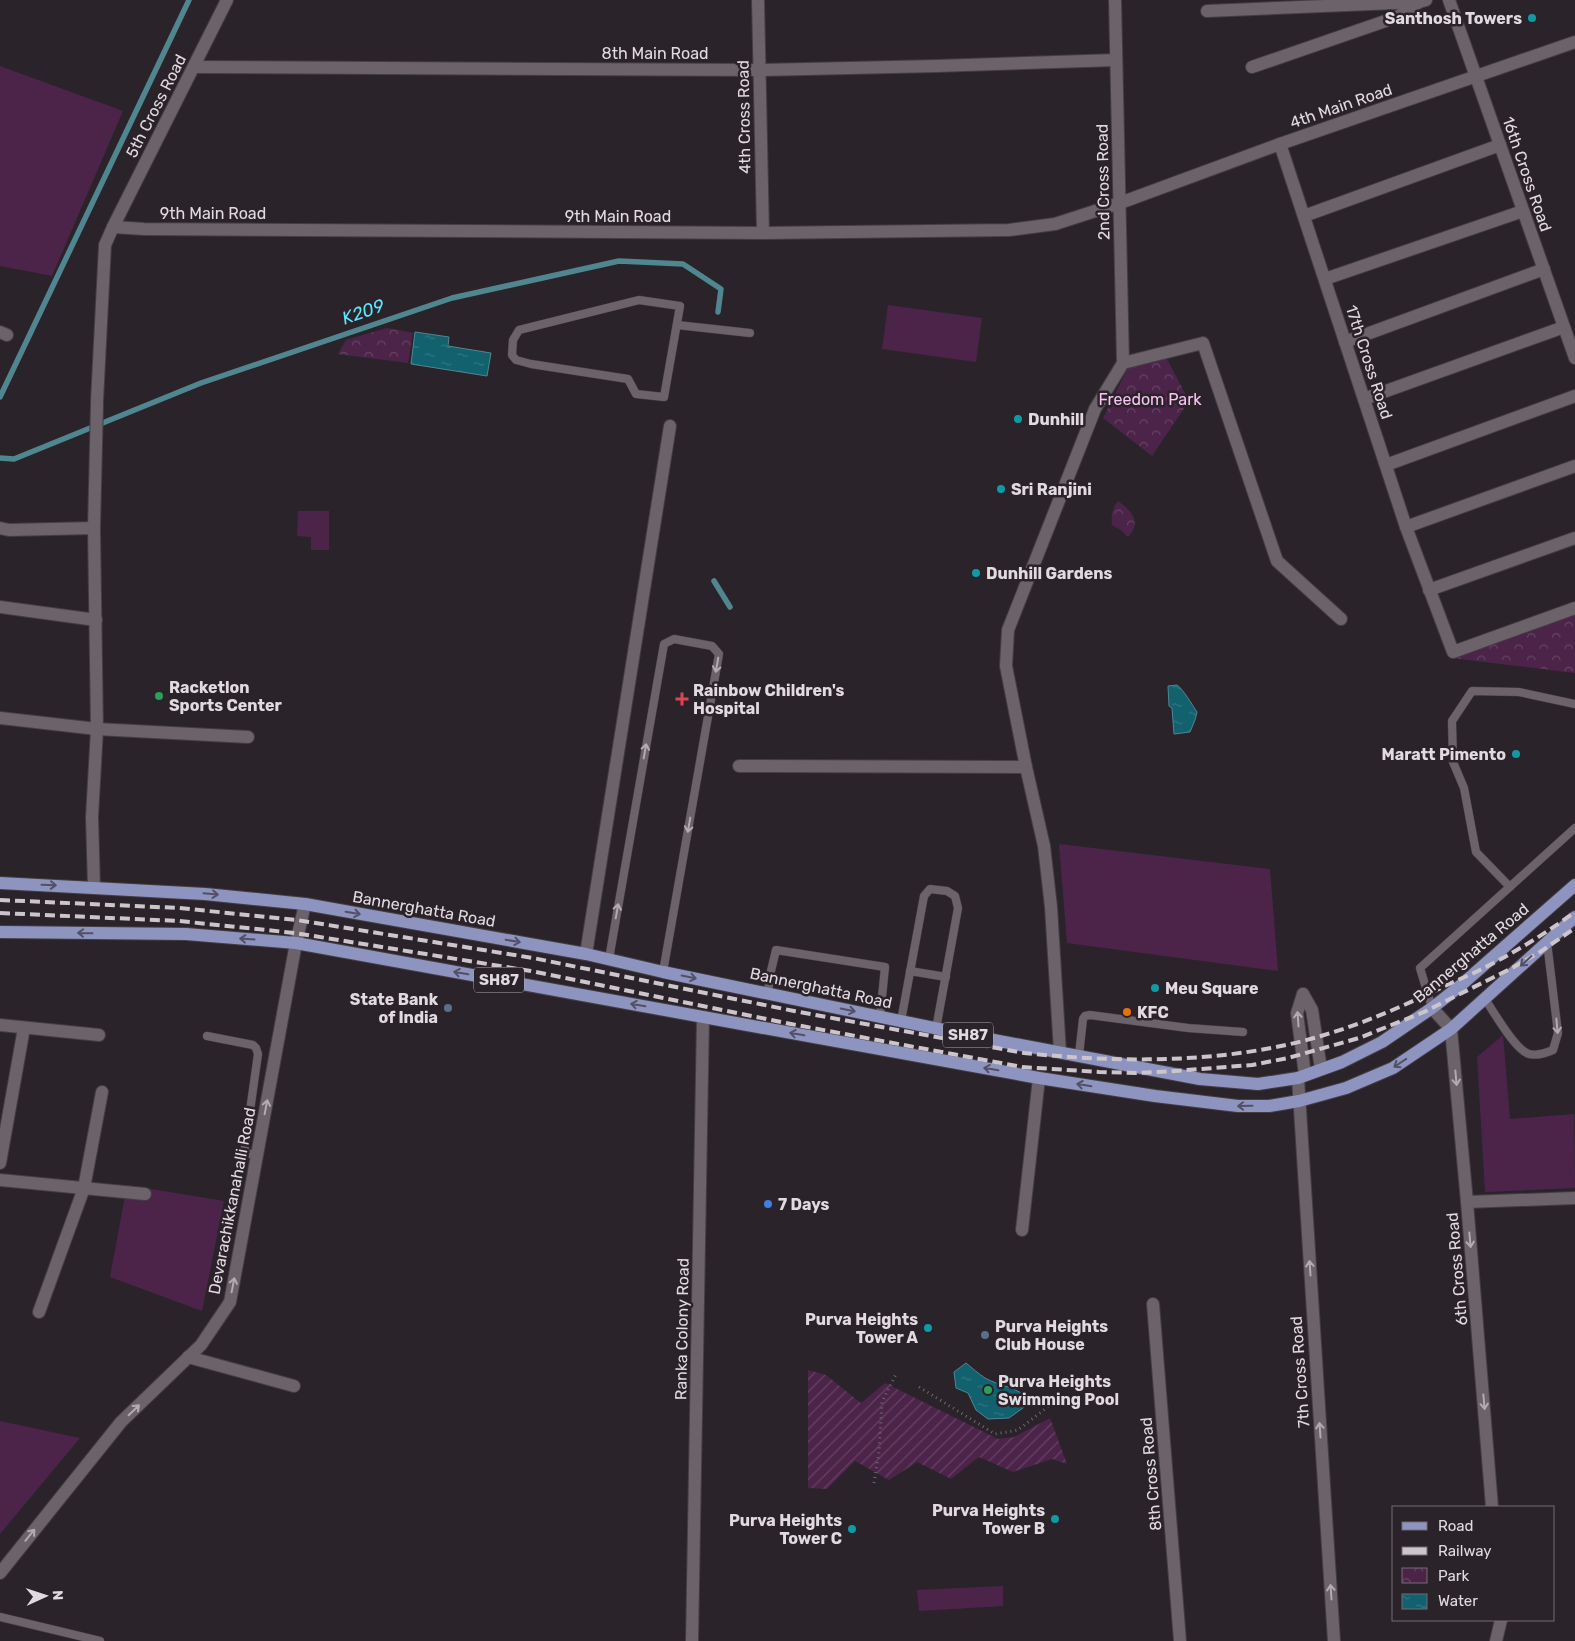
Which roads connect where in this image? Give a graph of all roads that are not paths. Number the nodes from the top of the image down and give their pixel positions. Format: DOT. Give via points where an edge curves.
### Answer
graph roads {
  1 [pos="227,0"];
  2 [pos="758,0"];
  3 [pos="1115,0"];
  4 [pos="1449,0"];
  5 [pos="1422,1"];
  6 [pos="1207,11"];
  7 [pos="1575,42"];
  8 [pos="1116,60"];
  9 [pos="194,67"];
  10 [pos="1252,67"];
  11 [pos="760,70"];
  12 [pos="1476,77"];
  13 [pos="1280,144"];
  14 [pos="1500,145"];
  15 [pos="1120,203"];
  16 [pos="1523,211"];
  17 [pos="1304,216"];
  18 [pos="112,227"];
  19 [pos="763,233"];
  20 [pos="1544,269"];
  21 [pos="1325,279"];
  22 [pos="677,325"];
  23 [pos="1564,328"];
  24 [pos="750,333"];
  25 [pos="1345,342"];
  26 [pos="1575,358"];
  27 [pos="1123,363"];
  28 [pos="1575,396"];
  29 [pos="1364,399"];
  30 [pos="670,426"];
  31 [pos="1386,465"];
  32 [pos="1575,466"];
  33 [pos="1406,527"];
  34 [pos="0,528"];
  35 [pos="94,528"];
  36 [pos="1575,538"];
  37 [pos="1429,590"];
  38 [pos="0,607"];
  39 [pos="1575,608"];
  40 [pos="1341,619"];
  41 [pos="96,620"];
  42 [pos="1575,704"];
  43 [pos="0,718"];
  44 [pos="97,729"];
  45 [pos="248,737"];
  46 [pos="739,766"];
  47 [pos="1026,767"];
  48 [pos="1575,828"];
  49 [pos="0,883"];
  50 [pos="1575,885"];
  51 [pos="94,887"];
  52 [pos="1510,887"];
  53 [pos="305,904"];
  54 [pos="1575,917"];
  55 [pos="0,932"];
  56 [pos="1547,942"];
  57 [pos="296,943"];
  58 [pos="586,954"];
  59 [pos="609,959"];
  60 [pos="910,971"];
  61 [pos="664,972"];
  62 [pos="946,977"];
  63 [pos="768,993"];
  64 [pos="1485,999"];
  65 [pos="1432,1008"];
  66 [pos="703,1017"];
  67 [pos="880,1017"];
  68 [pos="901,1021"];
  69 [pos="0,1025"];
  70 [pos="24,1028"];
  71 [pos="936,1029"];
  72 [pos="1451,1029"];
  73 [pos="1242,1032"];
  74 [pos="99,1035"];
  75 [pos="207,1036"];
  76 [pos="1060,1052"];
  77 [pos="1079,1056"];
  78 [pos="1321,1069"];
  79 [pos="1301,1076"];
  80 [pos="1039,1078"];
  81 [pos="102,1092"];
  82 [pos="1299,1101"];
  83 [pos="258,1155"];
  84 [pos="0,1164"];
  85 [pos="0,1180"];
  86 [pos="84,1188"];
  87 [pos="145,1194"];
  88 [pos="1575,1198"];
  89 [pos="1468,1202"];
  90 [pos="1022,1230"];
  91 [pos="1154,1304"];
  92 [pos="39,1312"];
  93 [pos="188,1357"];
  94 [pos="294,1386"];
  95 [pos="1492,1506"];
  96 [pos="0,1573"];
  97 [pos="0,1617"];
  98 [pos="1501,1621"];
  99 [pos="100,1641"];
  100 [pos="692,1641"];
  101 [pos="1180,1641"];
  102 [pos="1334,1641"];
  103 [pos="1496,1641"];
  1 -- 9 [label="street, 5th Cross Road"];
  2 -- 11 [label="street, 4th Cross Road"];
  3 -- 8 [label="street, 2nd Cross Road"];
  4 -- 12 [label="street, 16th Cross Road"];
  5 -- 6 [label="street"];
  5 -- 10 [label="street" via="1397,17"];
  7 -- 12 [label="street, 4th Main Road"];
  8 -- 11 [label="street, 8th Main Road"];
  8 -- 15 [label="street, 2nd Cross Road"];
  9 -- 11 [label="street, 8th Main Road"];
  9 -- 18 [label="street, 5th Cross Road"];
  11 -- 19 [label="street, 4th Cross Road"];
  12 -- 13 [label="street, 4th Main Road"];
  12 -- 14 [label="street, 16th Cross Road"];
  13 -- 15 [label="street, 4th Main Road"];
  13 -- 17 [label="street, 17th Cross Road"];
  14 -- 16 [label="street, 16th Cross Road"];
  14 -- 17 [label="street"];
  15 -- 19 [label="street, 9th Main Road" via="1055,224 1009,230"];
  15 -- 27 [label="street, 2nd Cross Road"];
  16 -- 20 [label="street, 16th Cross Road"];
  16 -- 21 [label="street"];
  17 -- 21 [label="street, 17th Cross Road"];
  18 -- 19 [label="street, 9th Main Road"];
  18 -- 35 [label="street, 5th Cross Road" via="106,245"];
  20 -- 23 [label="street, 16th Cross Road"];
  20 -- 25 [label="street"];
  21 -- 25 [label="street, 17th Cross Road"];
  22 -- 22 [label="lane" via="664,397 636,394 628,379 530,364 516,360 512,355 513,340 519,330 639,300 680,306"];
  22 -- 24 [label="lane"];
  23 -- 26 [label="street, 16th Cross Road"];
  23 -- 29 [label="street"];
  25 -- 29 [label="street, 17th Cross Road"];
  27 -- 40 [label="street" via="1203,343 1277,561"];
  27 -- 47 [label="street" via="1095,409 1008,630 1006,666"];
  28 -- 31 [label="street"];
  29 -- 31 [label="street, 17th Cross Road"];
  30 -- 58 [label="street"];
  31 -- 33 [label="street, 17th Cross Road"];
  32 -- 33 [label="street"];
  33 -- 37 [label="street, 17th Cross Road"];
  34 -- 35 [label="street"];
  35 -- 41 [label="street, 5th Cross Road"];
  36 -- 37 [label="street"];
  37 -- 39 [label="street, 17th Cross Road" via="1453,652"];
  38 -- 41 [label="street"];
  41 -- 44 [label="street, 5th Cross Road"];
  42 -- 52 [label="lane" via="1518,692 1472,691 1452,721 1453,762 1464,788 1476,852"];
  43 -- 44 [label="street"];
  44 -- 45 [label="street"];
  44 -- 51 [label="street, 5th Cross Road" via="92,817"];
  46 -- 47 [label="street"];
  47 -- 76 [label="street" via="1044,846"];
  48 -- 52 [label="lane"];
  49 -- 51 [label="main road, Bannerghatta Road / SH87, one-way"];
  50 -- 65 [label="main road, Bannerghatta Road / SH87"];
  51 -- 53 [label="main road, Bannerghatta Road / SH87, one-way"];
  52 -- 65 [label="lane" via="1420,968"];
  53 -- 57 [label="street, Devarachikkanahalli Road"];
  53 -- 58 [label="main road, Bannerghatta Road / SH87, one-way"];
  54 -- 56 [label="main road, SH87"];
  57 -- 55 [label="main road, SH87, one-way" via="186,934"];
  56 -- 64 [label="main road, SH87, one-way"];
  56 -- 64 [label="lane, one-way" via="1558,1033 1553,1050 1530,1054 1516,1045"];
  66 -- 57 [label="main road, SH87, one-way"];
  83 -- 57 [label="street, Devarachikkanahalli Road, one-way"];
  58 -- 59 [label="main road, Bannerghatta Road / SH87"];
  59 -- 61 [label="main road, Bannerghatta Road / SH87"];
  59 -- 61 [label="lane, one-way" via="664,644 674,639 712,646 719,654"];
  60 -- 62 [label="lane"];
  60 -- 62 [label="lane" via="924,896 930,889 947,891 955,896 958,904"];
  60 -- 68 [label="lane"];
  61 -- 63 [label="main road, Bannerghatta Road / SH87, one-way"];
  62 -- 71 [label="lane"];
  63 -- 67 [label="main road, Bannerghatta Road / SH87, one-way"];
  63 -- 67 [label="lane" via="776,950 885,967"];
  64 -- 72 [label="main road, SH87"];
  65 -- 72 [label="street"];
  65 -- 78 [label="main road, Bannerghatta Road / SH87" via="1382,1042"];
  80 -- 66 [label="main road, SH87, one-way"];
  66 -- 100 [label="street, Ranka Colony Road"];
  67 -- 68 [label="main road, Bannerghatta Road / SH87"];
  68 -- 71 [label="main road, Bannerghatta Road / SH87"];
  69 -- 70 [label="street"];
  70 -- 74 [label="street"];
  70 -- 84 [label="street"];
  71 -- 76 [label="main road, Bannerghatta Road / SH87"];
  72 -- 82 [label="main road, SH87, one-way" via="1393,1068 1346,1088"];
  72 -- 89 [label="street, 6th Cross Road, one-way"];
  73 -- 77 [label="lane" via="1090,1015 1083,1019"];
  75 -- 83 [label="lane" via="256,1048 258,1054 244,1153"];
  76 -- 77 [label="main road, Bannerghatta Road / SH87"];
  77 -- 79 [label="main road, Bannerghatta Road / SH87" via="1200,1079 1258,1084"];
  78 -- 79 [label="main road, Bannerghatta Road / SH87"];
  79 -- 78 [label="street, 7th Cross Road, one-way" via="1297,1013 1303,994 1312,1010"];
  79 -- 82 [label="street, 7th Cross Road"];
  82 -- 80 [label="main road, SH87, one-way" via="1269,1106 1238,1106"];
  80 -- 90 [label="street"];
  81 -- 86 [label="street"];
  102 -- 82 [label="street, 7th Cross Road, one-way"];
  93 -- 83 [label="street, Devarachikkanahalli Road, one-way" via="201,1345 230,1302"];
  85 -- 86 [label="street"];
  86 -- 87 [label="street"];
  86 -- 92 [label="street"];
  88 -- 89 [label="street"];
  89 -- 95 [label="street, 6th Cross Road, one-way"];
  91 -- 101 [label="street, 8th Cross Road"];
  93 -- 94 [label="street"];
  96 -- 93 [label="street, Devarachikkanahalli Road, one-way" via="121,1422"];
  97 -- 99 [label="lane"];
  98 -- 103 [label="street"];
}
